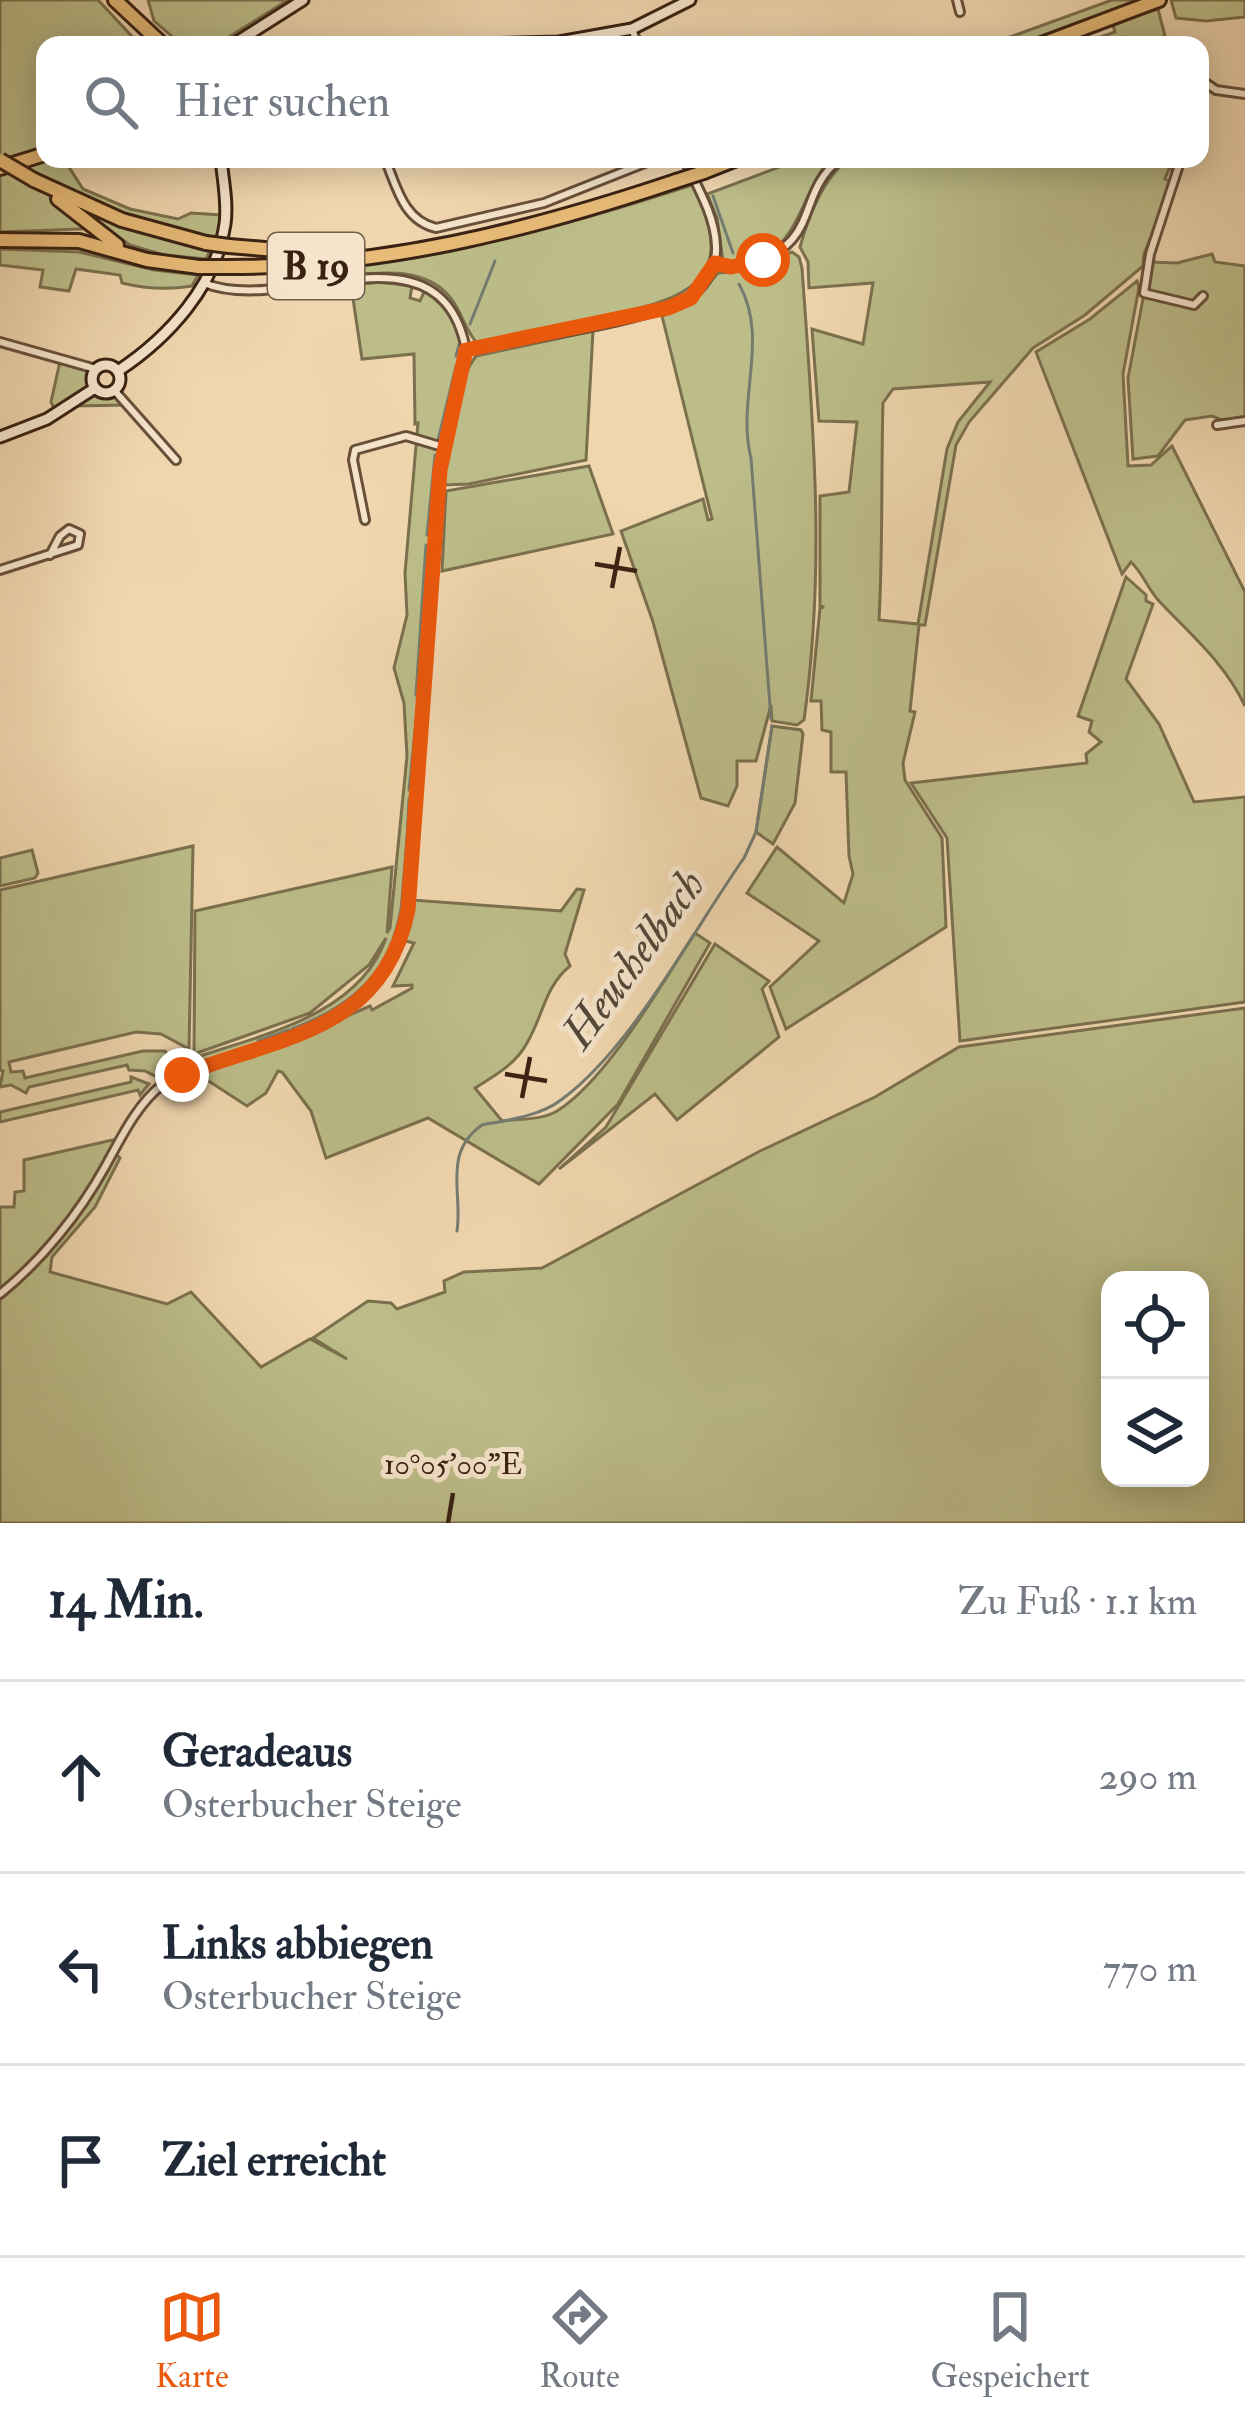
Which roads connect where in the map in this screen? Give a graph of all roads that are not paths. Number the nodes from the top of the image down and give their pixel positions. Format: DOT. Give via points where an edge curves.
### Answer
graph roads {
  1 [pos="115,0"];
  2 [pos="303,0"];
  3 [pos="691,0"];
  4 [pos="957,0"];
  5 [pos="1154,2"];
  6 [pos="960,12"];
  7 [pos="632,29"];
  8 [pos="149,36"];
  9 [pos="247,36"];
  10 [pos="596,36"];
  11 [pos="635,36"];
  12 [pos="1063,36"];
  13 [pos="1209,85"];
  14 [pos="1245,94"];
  15 [pos="36,156"];
  16 [pos="0,164"];
  17 [pos="221,168"];
  18 [pos="389,168"];
  19 [pos="632,168"];
  20 [pos="688,168"];
  21 [pos="714,168"];
  22 [pos="829,168"];
  23 [pos="1178,168"];
  24 [pos="39,183"];
  25 [pos="0,240"];
  26 [pos="408,254"];
  27 [pos="147,260"];
  28 [pos="715,263"];
  29 [pos="204,283"];
  30 [pos="1203,296"];
  31 [pos="0,342"];
  32 [pos="466,350"];
  33 [pos="96,369"];
  34 [pos="118,371"];
  35 [pos="95,388"];
  36 [pos="114,390"];
  37 [pos="1245,422"];
  38 [pos="1217,424"];
  39 [pos="0,437"];
  40 [pos="443,447"];
  41 [pos="176,460"];
  42 [pos="365,520"];
  43 [pos="50,555"];
  44 [pos="0,570"];
  45 [pos="0,1294"];
  1 -- 8 [label="highway"];
  2 -- 9 [label="street"];
  3 -- 7 [label="street"];
  4 -- 6 [label="street"];
  5 -- 12 [label="highway"];
  7 -- 10 [label="street"];
  7 -- 11 [label="street"];
  13 -- 14 [label="street"];
  15 -- 16 [label="highway, B 19"];
  16 -- 24 [label="highway, B 19, bridge"];
  17 -- 29 [label="street" via="224,227"];
  18 -- 19 [label="street" via="407,212 436,228 544,202"];
  20 -- 28 [label="street" via="712,224"];
  21 -- 26 [label="highway, B 19, bridge" via="548,222"];
  22 -- 28 [label="street" via="782,251 745,266"];
  23 -- 30 [label="street" via="1144,293 1194,305"];
  24 -- 26 [label="highway, B 19, bridge" via="122,220 206,243 314,256"];
  24 -- 27 [label="highway, B 19"];
  25 -- 27 [label="highway, B 19" via="68,240"];
  26 -- 27 [label="highway, B 19, bridge" via="314,266"];
  28 -- 32 [label="street" via="691,298 668,308"];
  29 -- 32 [label="street" via="236,291 412,281 447,304"];
  29 -- 34 [label="street" via="157,340"];
  31 -- 33 [label="street"];
  32 -- 40 [label="street"];
  33 -- 34 [label="street"];
  33 -- 35 [label="street"];
  34 -- 36 [label="street"];
  35 -- 36 [label="street"];
  35 -- 39 [label="street"];
  36 -- 41 [label="street"];
  37 -- 38 [label="street"];
  40 -- 42 [label="street" via="406,436 355,450"];
  40 -- 45 [label="street" via="408,910 395,956 341,1015 161,1085 71,1219"];
  43 -- 43 [label="street" via="78,545 80,534 63,532"];
  43 -- 44 [label="street"];
}
